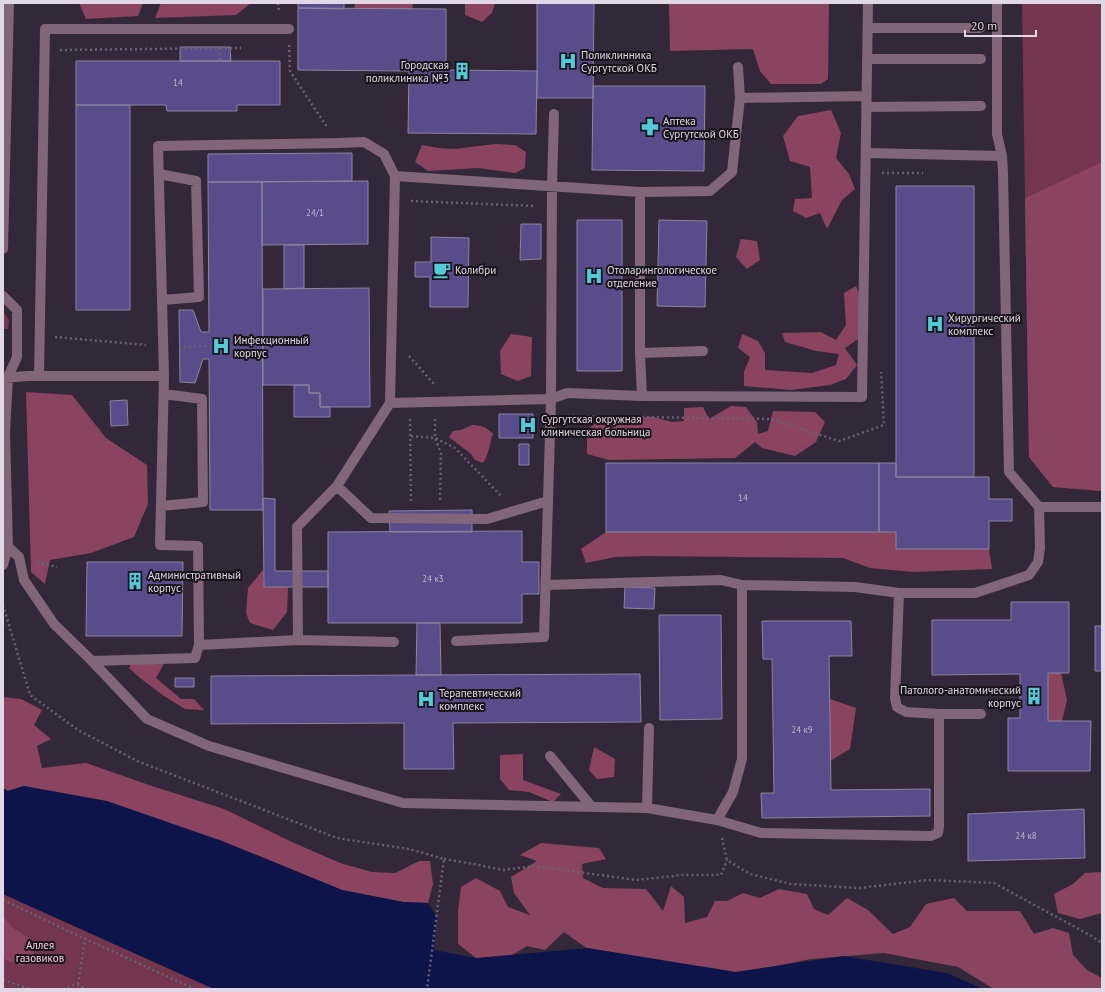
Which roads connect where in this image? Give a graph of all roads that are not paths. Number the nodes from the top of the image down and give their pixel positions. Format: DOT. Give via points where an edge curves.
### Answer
graph roads {
  1 [pos="9,3"];
  2 [pos="868,3"];
  3 [pos="997,3"];
  4 [pos="868,28"];
  5 [pos="980,28"];
  6 [pos="289,29"];
  7 [pos="981,58"];
  8 [pos="867,59"];
  9 [pos="738,67"];
  10 [pos="866,96"];
  11 [pos="740,98"];
  12 [pos="981,106"];
  13 [pos="866,107"];
  14 [pos="554,114"];
  15 [pos="866,153"];
  16 [pos="1002,156"];
  17 [pos="159,174"];
  18 [pos="395,176"];
  19 [pos="552,186"];
  20 [pos="640,192"];
  21 [pos="3,250"];
  22 [pos="3,296"];
  23 [pos="162,300"];
  24 [pos="703,351"];
  25 [pos="640,353"];
  26 [pos="39,376"];
  27 [pos="164,376"];
  28 [pos="5,377"];
  29 [pos="164,394"];
  30 [pos="642,396"];
  31 [pos="551,398"];
  32 [pos="390,403"];
  33 [pos="4,432"];
  34 [pos="337,486"];
  35 [pos="5,488"];
  36 [pos="548,501"];
  37 [pos="161,506"];
  38 [pos="1039,507"];
  39 [pos="1102,507"];
  40 [pos="6,547"];
  41 [pos="3,565"];
  42 [pos="546,584"];
  43 [pos="742,585"];
  44 [pos="899,593"];
  45 [pos="298,640"];
  46 [pos="456,641"];
  47 [pos="394,642"];
  48 [pos="199,645"];
  49 [pos="92,661"];
  50 [pos="939,714"];
  51 [pos="980,714"];
  52 [pos="649,728"];
  53 [pos="550,756"];
  54 [pos="591,806"];
  55 [pos="647,808"];
  56 [pos="717,820"];
  1 -- 21 [label="lane"];
  2 -- 4 [label="lane"];
  3 -- 16 [label="lane" via="997,134"];
  4 -- 5 [label="lane"];
  4 -- 8 [label="lane"];
  6 -- 26 [label="lane" via="45,29"];
  7 -- 8 [label="lane"];
  8 -- 10 [label="lane"];
  9 -- 11 [label="lane"];
  10 -- 11 [label="lane"];
  10 -- 13 [label="lane"];
  11 -- 20 [label="lane" via="732,172 710,191"];
  12 -- 13 [label="lane"];
  13 -- 15 [label="lane"];
  14 -- 19 [label="lane"];
  15 -- 16 [label="lane"];
  15 -- 30 [label="lane" via="862,397"];
  16 -- 38 [label="lane" via="1009,472"];
  17 -- 18 [label="lane" via="158,146 364,142 384,154"];
  17 -- 23 [label="lane"];
  17 -- 23 [label="lane" via="196,181 199,297"];
  18 -- 19 [label="lane"];
  18 -- 32 [label="lane"];
  19 -- 20 [label="lane"];
  19 -- 31 [label="lane"];
  20 -- 25 [label="lane"];
  22 -- 28 [label="lane" via="17,310 17,357"];
  23 -- 27 [label="lane"];
  24 -- 25 [label="lane"];
  25 -- 30 [label="lane"];
  26 -- 27 [label="lane"];
  26 -- 28 [label="lane"];
  27 -- 29 [label="lane"];
  28 -- 33 [label="lane"];
  29 -- 37 [label="lane"];
  29 -- 37 [label="lane" via="202,399 203,502"];
  30 -- 31 [label="lane" via="566,393"];
  31 -- 32 [label="lane"];
  31 -- 36 [label="lane"];
  32 -- 34 [label="lane"];
  33 -- 35 [label="lane"];
  34 -- 36 [label="lane" via="371,518 487,519"];
  34 -- 45 [label="lane" via="297,527"];
  35 -- 40 [label="lane"];
  36 -- 42 [label="lane"];
  37 -- 48 [label="lane" via="160,545 198,546"];
  38 -- 39 [label="lane"];
  38 -- 44 [label="lane" via="1038,562 1029,575 976,593"];
  40 -- 41 [label="lane"];
  40 -- 49 [label="lane" via="19,557 24,580 54,624"];
  42 -- 43 [label="lane" via="721,580"];
  42 -- 46 [label="lane" via="544,637"];
  43 -- 44 [label="lane" via="855,587"];
  43 -- 56 [label="lane" via="742,759 733,792"];
  44 -- 50 [label="lane" via="895,698 897,707 906,712"];
  45 -- 47 [label="lane"];
  45 -- 48 [label="lane"];
  48 -- 49 [label="lane" via="195,658"];
  49 -- 54 [label="lane" via="147,719 209,746 403,803"];
  50 -- 51 [label="lane"];
  50 -- 56 [label="lane" via="938,833 931,836 761,833"];
  52 -- 55 [label="lane"];
  53 -- 54 [label="lane"];
  54 -- 55 [label="lane"];
  55 -- 56 [label="lane"];
}
